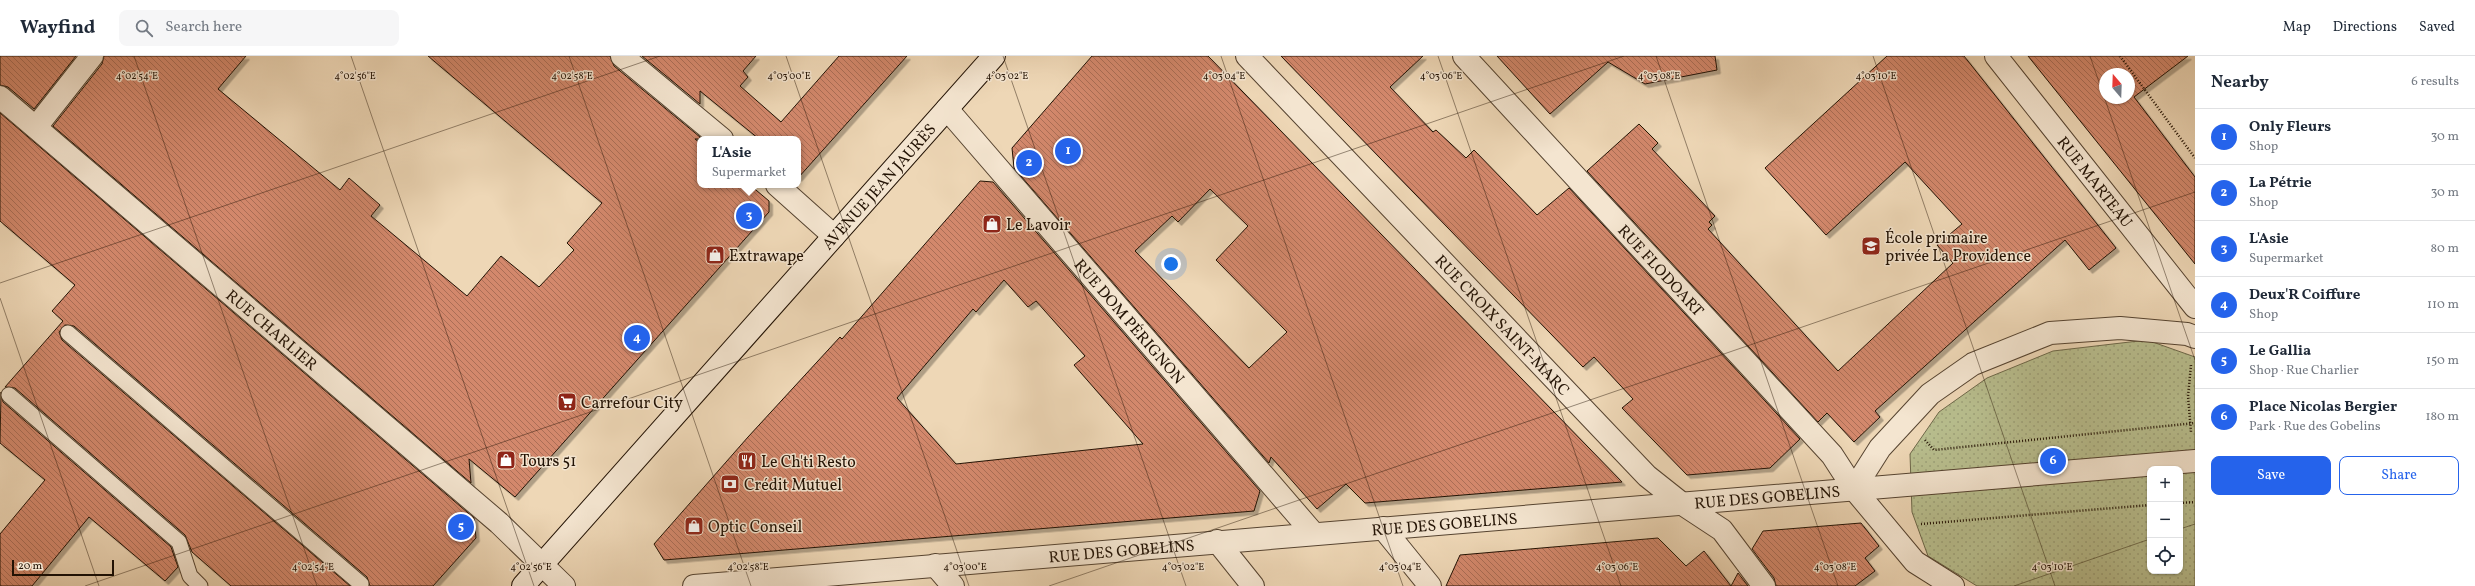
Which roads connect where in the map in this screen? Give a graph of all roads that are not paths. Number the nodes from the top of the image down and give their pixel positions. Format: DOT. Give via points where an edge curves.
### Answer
graph roads {
  1 [pos="92,56"];
  2 [pos="622,56"];
  3 [pos="994,56"];
  4 [pos="1247,56"];
  5 [pos="1464,56"];
  6 [pos="1996,56"];
  7 [pos="0,97"];
  8 [pos="947,109"];
  9 [pos="36,127"];
  10 [pos="718,136"];
  11 [pos="780,188"];
  12 [pos="834,236"];
  13 [pos="2195,308"];
  14 [pos="68,333"];
  15 [pos="2187,335"];
  16 [pos="9,395"];
  17 [pos="2195,461"];
  18 [pos="1854,489"];
  19 [pos="1681,503"];
  20 [pos="1383,528"];
  21 [pos="1313,533"];
  22 [pos="1217,541"];
  23 [pos="542,564"];
  24 [pos="935,565"];
  25 [pos="361,584"];
  26 [pos="200,586"];
  27 [pos="523,586"];
  28 [pos="564,586"];
  29 [pos="694,586"];
  30 [pos="953,586"];
  31 [pos="1253,586"];
  32 [pos="1430,586"];
  33 [pos="1764,586"];
  34 [pos="1953,586"];
  1 -- 9 [label="street"];
  2 -- 10 [label="street"];
  3 -- 8 [label="street, AVENUE JEAN JAURÈS"];
  4 -- 19 [label="street, RUE CROIX SAINT-MARC" via="1648,476"];
  5 -- 18 [label="street, RUE FLODOART" via="1832,456"];
  6 -- 13 [label="street, RUE MARTEAU"];
  7 -- 9 [label="street, RUE CHARLIER"];
  8 -- 12 [label="street, AVENUE JEAN JAURÈS"];
  8 -- 21 [label="street, RUE DOM PÉRIGNON"];
  9 -- 23 [label="street, RUE CHARLIER" via="499,523"];
  11 -- 12 [label="street"];
  12 -- 23 [label="street, AVENUE JEAN JAURÈS"];
  13 -- 15 [label="street"];
  14 -- 25 [label="lane"];
  15 -- 18 [label="street" via="2120,328 2050,333 1973,364 1930,394 1880,448"];
  16 -- 26 [label="lane" via="179,542 190,576"];
  17 -- 18 [label="street, RUE DES GOBELINS"];
  18 -- 19 [label="street, RUE DES GOBELINS"];
  18 -- 34 [label="street, RUE FLODOART" via="1915,562"];
  19 -- 20 [label="street, RUE DES GOBELINS"];
  19 -- 33 [label="street, RUE CROIX SAINT-MARC" via="1722,530"];
  20 -- 21 [label="street, RUE DES GOBELINS"];
  20 -- 32 [label="street"];
  21 -- 22 [label="street, RUE DES GOBELINS"];
  22 -- 24 [label="street, RUE DES GOBELINS"];
  22 -- 31 [label="street"];
  23 -- 27 [label="street, AVENUE JEAN JAURÈS"];
  23 -- 28 [label="street, RUE CHARLIER"];
  24 -- 29 [label="street, RUE DES GOBELINS"];
  24 -- 30 [label="street"];
}
